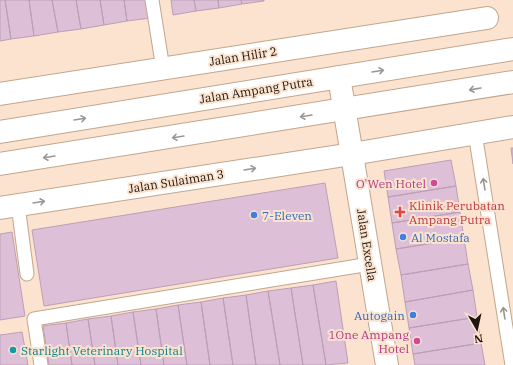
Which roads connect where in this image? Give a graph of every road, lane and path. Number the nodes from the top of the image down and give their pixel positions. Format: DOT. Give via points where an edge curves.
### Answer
graph roads {
  1 [pos="152,0"];
  2 [pos="487,18"];
  3 [pos="513,49"];
  4 [pos="163,69"];
  5 [pos="339,77"];
  6 [pos="513,82"];
  7 [pos="0,94"];
  8 [pos="345,110"];
  9 [pos="513,127"];
  10 [pos="0,132"];
  11 [pos="475,133"];
  12 [pos="352,154"];
  13 [pos="0,164"];
  14 [pos="9,206"];
  15 [pos="370,264"];
  16 [pos="28,274"];
  17 [pos="41,365"];
  18 [pos="387,365"];
  19 [pos="512,365"];
  1 -- 4 [label="lane"];
  2 -- 4 [label="street, Jalan Hilir 2"];
  5 -- 3 [label="street, Jalan Ampang Putra, one-way"];
  4 -- 7 [label="street, Jalan Hilir 2"];
  5 -- 8 [label="street, Jalan Excella"];
  10 -- 5 [label="street, Jalan Ampang Putra, one-way"];
  6 -- 8 [label="street, one-way"];
  8 -- 12 [label="street, Jalan Excella"];
  8 -- 13 [label="street, one-way"];
  9 -- 11 [label="street, Jalan Sulaiman 3"];
  11 -- 12 [label="street, Jalan Sulaiman 3"];
  19 -- 11 [label="lane, one-way"];
  14 -- 12 [label="street, Jalan Sulaiman 3, one-way"];
  12 -- 15 [label="street, Jalan Excella"];
  14 -- 16 [label="lane"];
  15 -- 17 [label="lane" via="34,319"];
  15 -- 18 [label="street, Jalan Excella"];
}
